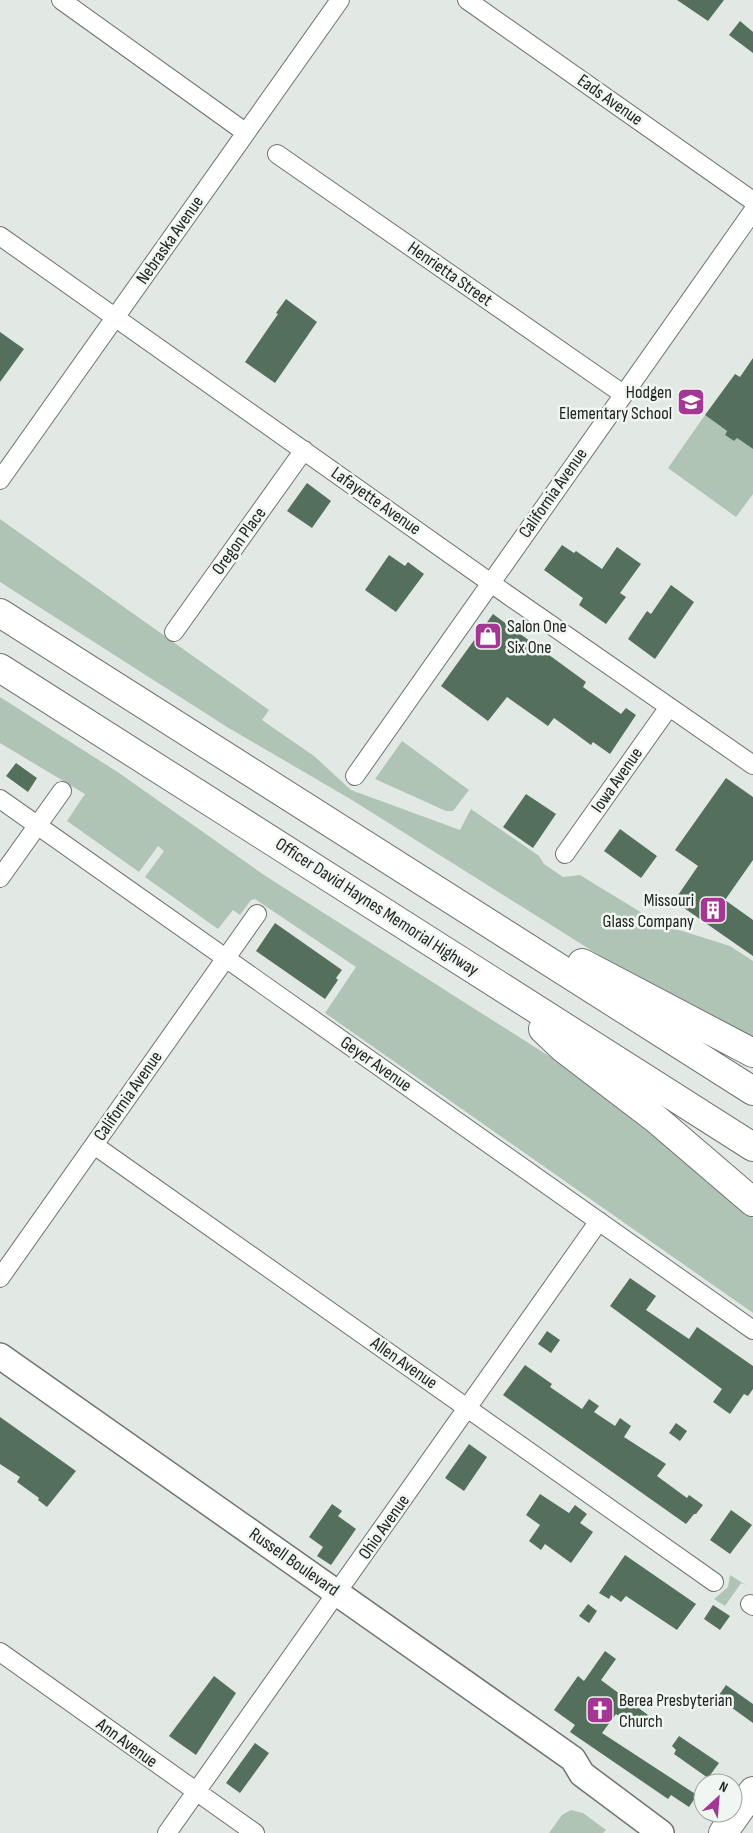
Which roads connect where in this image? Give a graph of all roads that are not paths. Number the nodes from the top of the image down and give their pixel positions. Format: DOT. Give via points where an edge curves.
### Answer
graph roads {
  1 [pos="61,0"];
  2 [pos="340,0"];
  3 [pos="468,0"];
  4 [pos="245,132"];
  5 [pos="277,154"];
  6 [pos="753,201"];
  7 [pos="753,210"];
  8 [pos="0,236"];
  9 [pos="116,318"];
  10 [pos="623,394"];
  11 [pos="304,450"];
  12 [pos="0,480"];
  13 [pos="490,582"];
  14 [pos="0,613"];
  15 [pos="174,632"];
  16 [pos="0,668"];
  17 [pos="669,707"];
  18 [pos="753,765"];
  19 [pos="355,776"];
  20 [pos="62,791"];
  21 [pos="0,798"];
  22 [pos="38,825"];
  23 [pos="565,854"];
  24 [pos="0,878"];
  25 [pos="256,914"];
  26 [pos="501,931"];
  27 [pos="225,958"];
  28 [pos="524,1001"];
  29 [pos="753,1053"];
  30 [pos="753,1091"];
  31 [pos="94,1145"];
  32 [pos="753,1147"];
  33 [pos="753,1202"];
  34 [pos="599,1221"];
  35 [pos="0,1278"];
  36 [pos="753,1330"];
  37 [pos="0,1356"];
  38 [pos="0,1376"];
  39 [pos="468,1408"];
  40 [pos="714,1582"];
  41 [pos="333,1600"];
  42 [pos="0,1652"];
  43 [pos="753,1791"];
  44 [pos="196,1792"];
  45 [pos="167,1833"];
  46 [pos="255,1833"];
  47 [pos="661,1833"];
  48 [pos="723,1833"];
  1 -- 4 [label="street"];
  2 -- 4 [label="street, Nebraska Avenue"];
  3 -- 6 [label="street, Eads Avenue"];
  4 -- 9 [label="street, Nebraska Avenue"];
  5 -- 10 [label="street, Henrietta Street"];
  7 -- 10 [label="street, California Avenue"];
  8 -- 9 [label="street, Lafayette Avenue"];
  9 -- 11 [label="street, Lafayette Avenue"];
  9 -- 12 [label="street, Nebraska Avenue"];
  10 -- 13 [label="street, California Avenue"];
  11 -- 13 [label="street, Lafayette Avenue"];
  11 -- 15 [label="street, Oregon Place"];
  13 -- 17 [label="street, Lafayette Avenue"];
  13 -- 19 [label="street, California Avenue"];
  14 -- 26 [label="main road"];
  16 -- 28 [label="main road, Officer David Haynes Memorial Highway"];
  17 -- 18 [label="street, Lafayette Avenue"];
  17 -- 23 [label="street, Iowa Avenue"];
  20 -- 22 [label="street"];
  21 -- 22 [label="street, Geyer Avenue"];
  22 -- 24 [label="street"];
  22 -- 27 [label="street, Geyer Avenue"];
  25 -- 27 [label="street, California Avenue"];
  26 -- 29 [label="main road" via="574,959"];
  26 -- 30 [label="main road"];
  27 -- 31 [label="street, California Avenue"];
  27 -- 34 [label="street, Geyer Avenue"];
  28 -- 32 [label="main road, Officer David Haynes Memorial Highway"];
  28 -- 33 [label="main road" via="545,1032 563,1048 656,1119"];
  31 -- 35 [label="street, California Avenue"];
  31 -- 39 [label="street, Allen Avenue"];
  34 -- 36 [label="street, Geyer Avenue"];
  34 -- 39 [label="street, Ohio Avenue"];
  37 -- 41 [label="main road, Russell Boulevard"];
  38 -- 41 [label="main road, Russell Boulevard"];
  39 -- 40 [label="street, Allen Avenue"];
  39 -- 41 [label="street, Ohio Avenue"];
  41 -- 44 [label="street, Ohio Avenue"];
  41 -- 47 [label="main road, Russell Boulevard" via="573,1759 582,1774"];
  42 -- 44 [label="street, Ann Avenue"];
  43 -- 48 [label="main road"];
  44 -- 45 [label="street, Ohio Avenue"];
  44 -- 46 [label="street, Ann Avenue"];
}
